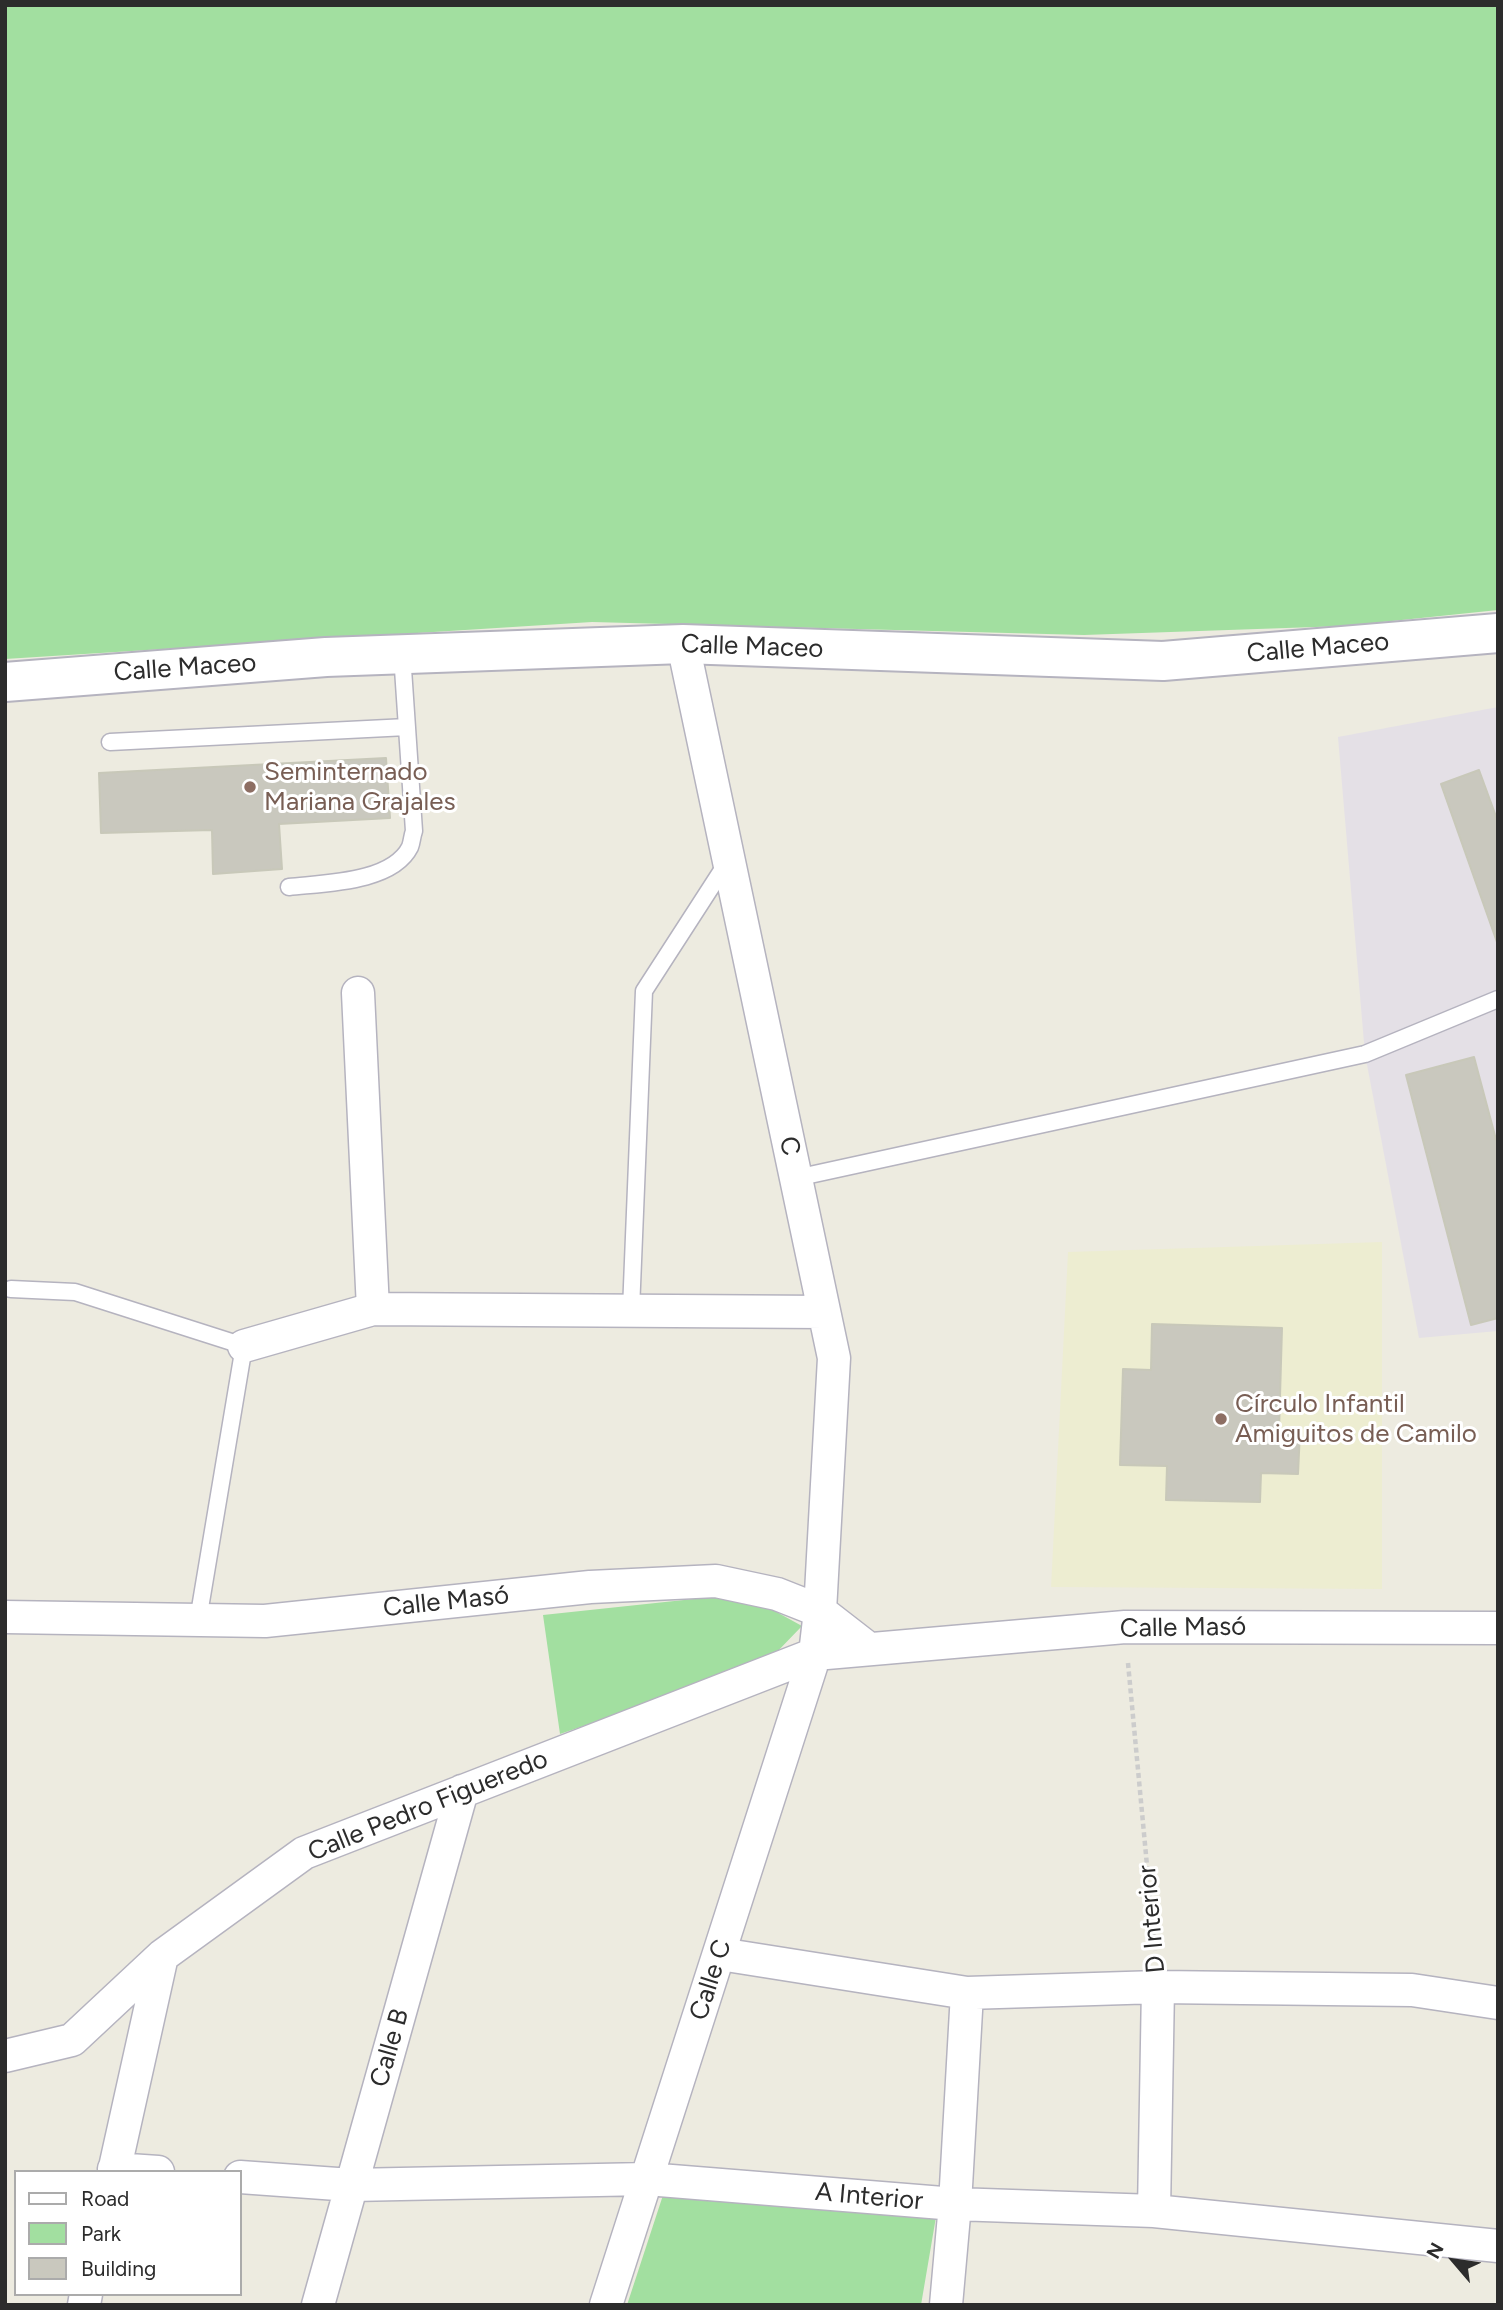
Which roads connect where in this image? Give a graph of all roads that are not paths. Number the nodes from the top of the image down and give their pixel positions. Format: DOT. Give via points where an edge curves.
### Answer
graph roads {
  1 [pos="1498,633"];
  2 [pos="683,644"];
  3 [pos="402,654"];
  4 [pos="5,682"];
  5 [pos="407,727"];
  6 [pos="110,742"];
  7 [pos="729,860"];
  8 [pos="289,887"];
  9 [pos="358,993"];
  10 [pos="1498,999"];
  11 [pos="796,1178"];
  12 [pos="11,1289"];
  13 [pos="373,1309"];
  14 [pos="631,1310"];
  15 [pos="824,1311"];
  16 [pos="244,1346"];
  17 [pos="820,1611"];
  18 [pos="5,1617"];
  19 [pos="198,1620"];
  20 [pos="1498,1628"];
  21 [pos="869,1649"];
  22 [pos="815,1654"];
  23 [pos="462,1791"];
  24 [pos="720,1954"];
  25 [pos="162,1956"];
  26 [pos="1158,1987"];
  27 [pos="967,1993"];
  28 [pos="1498,2003"];
  29 [pos="5,2056"];
  30 [pos="114,2170"];
  31 [pos="242,2177"];
  32 [pos="647,2179"];
  33 [pos="351,2185"];
  34 [pos="955,2203"];
  35 [pos="1154,2211"];
  36 [pos="1498,2246"];
  37 [pos="318,2305"];
  38 [pos="606,2305"];
  39 [pos="946,2305"];
  1 -- 2 [label="street, Calle Maceo" via="1163,661"];
  2 -- 3 [label="street, Calle Maceo"];
  2 -- 7 [label="street, C"];
  3 -- 4 [label="street, Calle Maceo"];
  3 -- 5 [label="lane"];
  5 -- 6 [label="lane"];
  5 -- 8 [label="lane" via="414,831 410,847 375,873"];
  7 -- 11 [label="street, C"];
  7 -- 14 [label="lane" via="644,991"];
  9 -- 13 [label="street"];
  10 -- 11 [label="lane" via="1365,1054"];
  11 -- 15 [label="street, C"];
  12 -- 16 [label="lane" via="75,1292"];
  13 -- 14 [label="street"];
  13 -- 16 [label="street"];
  14 -- 15 [label="street"];
  15 -- 17 [label="street, C" via="834,1358"];
  16 -- 19 [label="lane"];
  17 -- 19 [label="street, Calle Masó" via="777,1594 716,1581 590,1587 265,1621"];
  17 -- 21 [label="street, Calle Masó"];
  17 -- 22 [label="street, C"];
  18 -- 19 [label="street, Calle Masó"];
  20 -- 21 [label="street, Calle Masó" via="1125,1628"];
  21 -- 22 [label="street, Calle Masó"];
  22 -- 23 [label="street, Calle Pedro Figueredo"];
  22 -- 24 [label="street, Calle C"];
  23 -- 25 [label="street, Calle Pedro Figueredo" via="304,1853"];
  23 -- 33 [label="street, Calle B"];
  24 -- 27 [label="street"];
  24 -- 32 [label="street, Calle C"];
  25 -- 29 [label="street, Calle Pedro Figueredo" via="72,2040"];
  25 -- 30 [label="street"];
  26 -- 27 [label="street"];
  26 -- 28 [label="street" via="1412,1990"];
  26 -- 35 [label="street, D Interior"];
  27 -- 34 [label="street"];
  31 -- 33 [label="street, A Interior"];
  32 -- 33 [label="street, A Interior"];
  32 -- 34 [label="street, A Interior"];
  32 -- 38 [label="street, Calle C"];
  33 -- 37 [label="street, Calle B"];
  34 -- 35 [label="street, A Interior"];
  34 -- 39 [label="street"];
  35 -- 36 [label="street, A Interior"];
}
